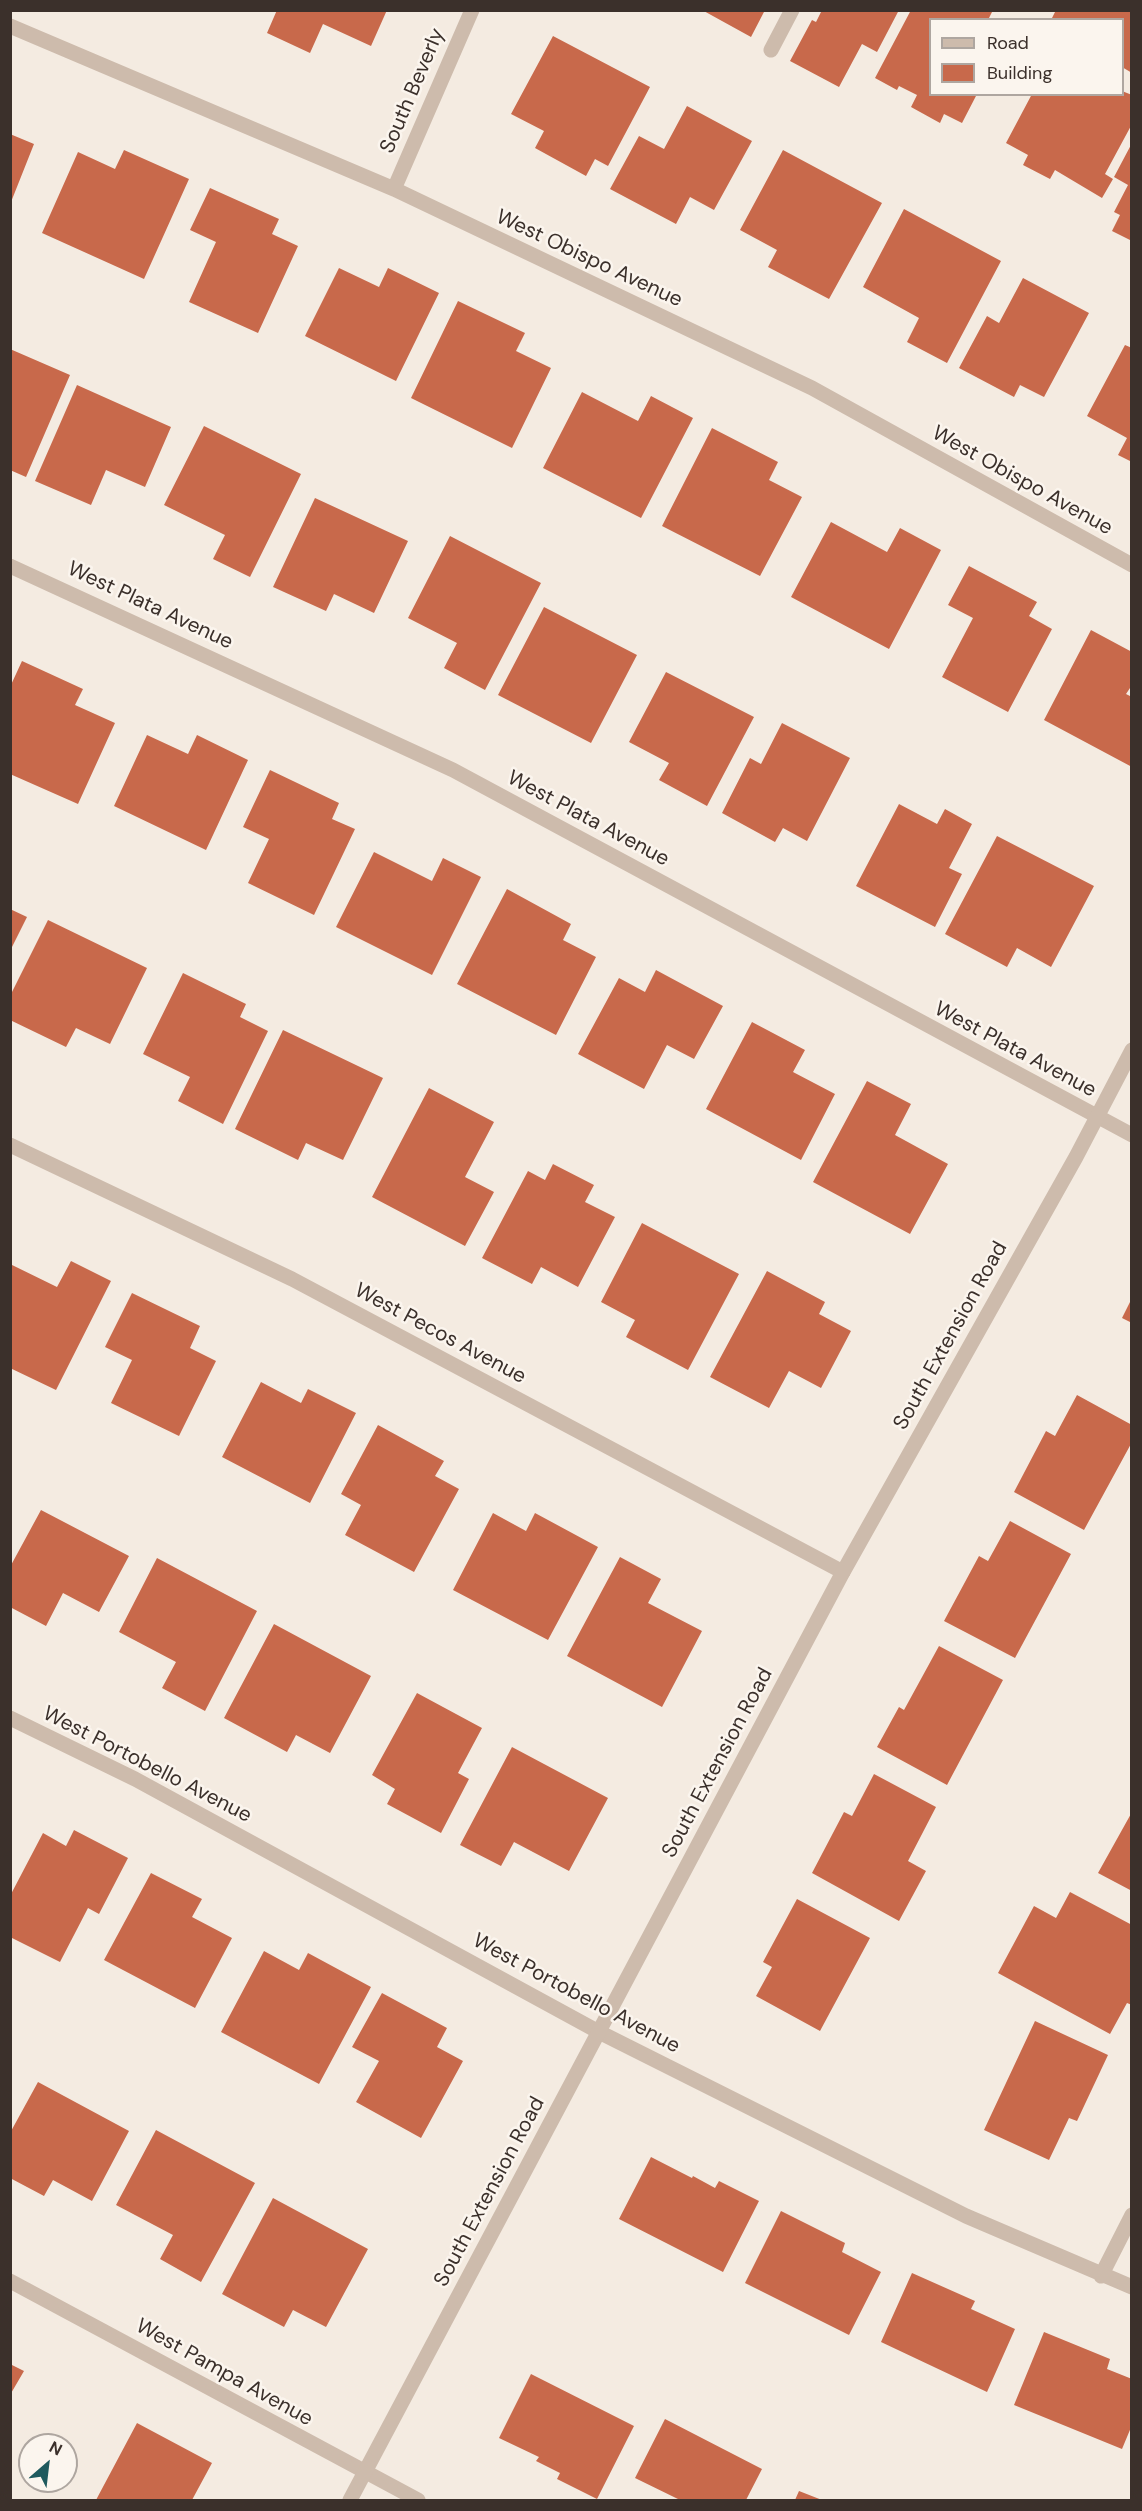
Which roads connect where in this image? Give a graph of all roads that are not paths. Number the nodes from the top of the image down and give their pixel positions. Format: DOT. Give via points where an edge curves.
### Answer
graph roads {
  1 [pos="472,10"];
  2 [pos="792,10"];
  3 [pos="10,26"];
  4 [pos="771,50"];
  5 [pos="394,189"];
  6 [pos="1131,565"];
  7 [pos="10,566"];
  8 [pos="1131,1050"];
  9 [pos="1096,1117"];
  10 [pos="1131,1136"];
  11 [pos="10,1145"];
  12 [pos="843,1572"];
  13 [pos="10,1718"];
  14 [pos="599,2032"];
  15 [pos="1131,2215"];
  16 [pos="1101,2276"];
  17 [pos="10,2281"];
  18 [pos="1131,2287"];
  19 [pos="364,2473"];
  20 [pos="350,2500"];
  21 [pos="418,2500"];
  1 -- 5 [label="street, South Beverly"];
  2 -- 4 [label="street"];
  3 -- 5 [label="street, West Obispo Avenue"];
  5 -- 6 [label="street, West Obispo Avenue" via="812,388"];
  7 -- 9 [label="street, West Plata Avenue" via="453,770"];
  8 -- 9 [label="street, South Extension Road"];
  9 -- 10 [label="street, West Plata Avenue"];
  9 -- 12 [label="street, South Extension Road"];
  11 -- 12 [label="street, West Pecos Avenue" via="292,1279"];
  12 -- 14 [label="street, South Extension Road"];
  13 -- 14 [label="street, West Portobello Avenue" via="135,1779"];
  14 -- 16 [label="street, West Portobello Avenue" via="966,2216"];
  14 -- 19 [label="street, South Extension Road"];
  15 -- 16 [label="street"];
  16 -- 18 [label="street, West Portobello Avenue"];
  17 -- 19 [label="street, West Pampa Avenue"];
  19 -- 20 [label="street, South Extension Road"];
  19 -- 21 [label="street, West Pampa Avenue"];
}
